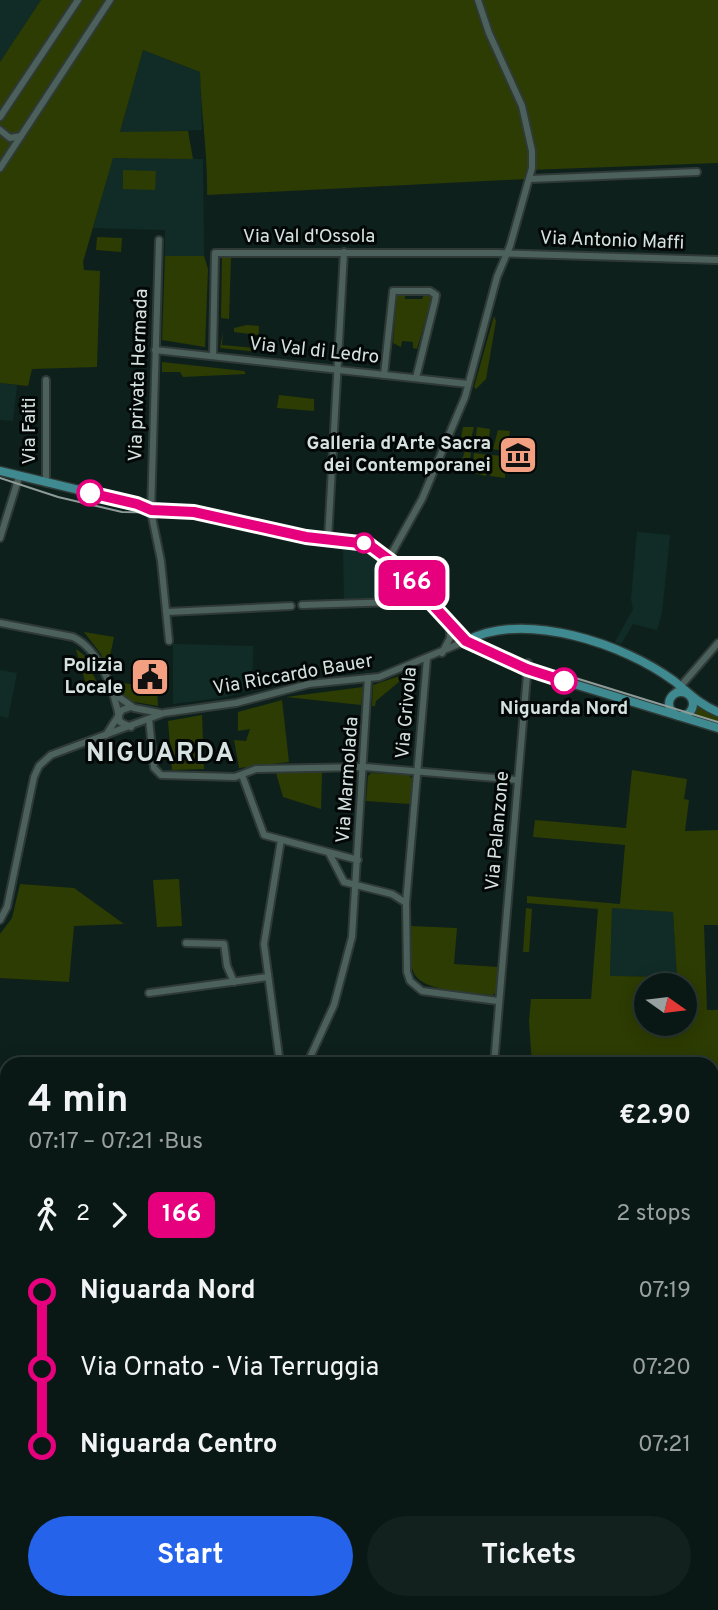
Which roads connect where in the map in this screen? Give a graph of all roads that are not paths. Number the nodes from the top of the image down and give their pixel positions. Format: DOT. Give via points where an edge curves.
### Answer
graph roads {
  1 [pos="78,0"];
  2 [pos="110,0"];
  3 [pos="478,0"];
  4 [pos="0,117"];
  5 [pos="0,130"];
  6 [pos="21,136"];
  7 [pos="0,167"];
  8 [pos="697,172"];
  9 [pos="530,179"];
  10 [pos="159,240"];
  11 [pos="344,252"];
  12 [pos="506,253"];
  13 [pos="718,260"];
  14 [pos="155,350"];
  15 [pos="213,356"];
  16 [pos="338,370"];
  17 [pos="384,375"];
  18 [pos="416,378"];
  19 [pos="46,380"];
  20 [pos="468,387"];
  21 [pos="0,471"];
  22 [pos="19,477"];
  23 [pos="46,483"];
  24 [pos="151,510"];
  25 [pos="0,538"];
  26 [pos="328,539"];
  27 [pos="389,558"];
  28 [pos="400,569"];
  29 [pos="393,601"];
  30 [pos="428,601"];
  31 [pos="302,605"];
  32 [pos="291,606"];
  33 [pos="167,612"];
  34 [pos="0,623"];
  35 [pos="449,625"];
  36 [pos="169,641"];
  37 [pos="466,641"];
  38 [pos="718,643"];
  39 [pos="442,653"];
  40 [pos="427,658"];
  41 [pos="528,666"];
  42 [pos="368,678"];
  43 [pos="680,687"];
  44 [pos="113,691"];
  45 [pos="673,695"];
  46 [pos="688,695"];
  47 [pos="134,708"];
  48 [pos="718,712"];
  49 [pos="162,713"];
  50 [pos="119,716"];
  51 [pos="677,716"];
  52 [pos="149,719"];
  53 [pos="134,726"];
  54 [pos="718,728"];
  55 [pos="106,735"];
  56 [pos="365,767"];
  57 [pos="417,771"];
  58 [pos="242,775"];
  59 [pos="518,780"];
  60 [pos="281,840"];
  61 [pos="329,853"];
  62 [pos="358,860"];
  63 [pos="356,884"];
  64 [pos="406,903"];
  65 [pos="0,920"];
  66 [pos="186,943"];
  67 [pos="268,977"];
  68 [pos="234,982"];
  69 [pos="149,993"];
  70 [pos="498,1001"];
  71 [pos="279,1057"];
  72 [pos="310,1057"];
  73 [pos="494,1057"];
  1 -- 4 [label="street"];
  2 -- 6 [label="street"];
  3 -- 9 [label="street" via="522,106 532,151"];
  5 -- 6 [label="street" via="10,138"];
  6 -- 7 [label="street"];
  8 -- 9 [label="street"];
  9 -- 12 [label="street"];
  10 -- 14 [label="street, Via privata Hermada"];
  11 -- 12 [label="street, Via Val d'Ossola"];
  11 -- 15 [label="street, Via Val d'Ossola" via="215,253"];
  11 -- 16 [label="street"];
  12 -- 13 [label="street, Via Antonio Maffi"];
  12 -- 20 [label="street"];
  14 -- 15 [label="street, Via Val di Ledro"];
  14 -- 24 [label="street, Via privata Hermada"];
  15 -- 16 [label="street, Via Val di Ledro"];
  16 -- 17 [label="street, Via Val di Ledro"];
  16 -- 26 [label="street"];
  17 -- 18 [label="street, Via Val di Ledro"];
  17 -- 18 [label="street" via="393,291 430,291 436,295"];
  18 -- 20 [label="street, Via Val di Ledro"];
  19 -- 23 [label="street, Via Faiti"];
  20 -- 27 [label="street" via="422,499"];
  21 -- 22 [label="main road"];
  22 -- 23 [label="main road"];
  22 -- 25 [label="street"];
  23 -- 24 [label="main road"];
  24 -- 26 [label="main road" via="194,512"];
  24 -- 33 [label="street, Via privata Hermada"];
  26 -- 27 [label="main road" via="368,544"];
  27 -- 28 [label="main road"];
  28 -- 29 [label="street"];
  28 -- 30 [label="main road"];
  29 -- 30 [label="street"];
  29 -- 31 [label="street"];
  30 -- 35 [label="main road"];
  32 -- 33 [label="street"];
  33 -- 36 [label="street, Via privata Hermada"];
  34 -- 44 [label="street" via="78,640 89,649"];
  35 -- 37 [label="main road"];
  35 -- 39 [label="street" via="450,638"];
  37 -- 39 [label="street, Via Riccardo Bauer"];
  37 -- 41 [label="main road"];
  37 -- 43 [label="main road" via="494,631 540,629 617,650"];
  38 -- 43 [label="street"];
  39 -- 40 [label="street, Via Riccardo Bauer"];
  40 -- 42 [label="street, Via Riccardo Bauer"];
  40 -- 57 [label="street, Via Grivola"];
  41 -- 51 [label="main road"];
  41 -- 59 [label="street, Via Palanzone"];
  42 -- 49 [label="street, Via Riccardo Bauer" via="309,684 236,703"];
  42 -- 56 [label="street, Via Marmolada"];
  43 -- 45 [label="street"];
  43 -- 46 [label="main road"];
  44 -- 47 [label="street"];
  44 -- 50 [label="street"];
  45 -- 46 [label="main road"];
  45 -- 51 [label="main road" via="669,707"];
  46 -- 48 [label="main road"];
  46 -- 51 [label="main road" via="692,710"];
  47 -- 49 [label="street"];
  47 -- 50 [label="street" via="123,709"];
  47 -- 53 [label="street" via="140,716"];
  49 -- 52 [label="street"];
  50 -- 53 [label="street" via="123,725"];
  50 -- 55 [label="street"];
  51 -- 54 [label="main road"];
  52 -- 53 [label="street"];
  52 -- 58 [label="street" via="158,774"];
  53 -- 55 [label="street"];
  55 -- 65 [label="street" via="51,755 37,767 7,909"];
  56 -- 57 [label="street"];
  56 -- 58 [label="street" via="256,769"];
  56 -- 62 [label="street, Via Marmolada"];
  57 -- 59 [label="street"];
  57 -- 64 [label="street, Via Grivola"];
  58 -- 60 [label="street" via="262,833"];
  59 -- 70 [label="street, Via Palanzone"];
  60 -- 61 [label="street"];
  60 -- 67 [label="street" via="264,944"];
  61 -- 62 [label="street"];
  61 -- 63 [label="street" via="340,879"];
  62 -- 63 [label="street, Via Marmolada"];
  63 -- 64 [label="street" via="393,894"];
  63 -- 72 [label="street, Via Marmolada" via="352,937 341,986"];
  64 -- 70 [label="street" via="410,981 422,991"];
  66 -- 68 [label="street" via="224,944"];
  67 -- 68 [label="street"];
  67 -- 71 [label="street"];
  68 -- 69 [label="street"];
  70 -- 73 [label="street, Via Palanzone"];
}
